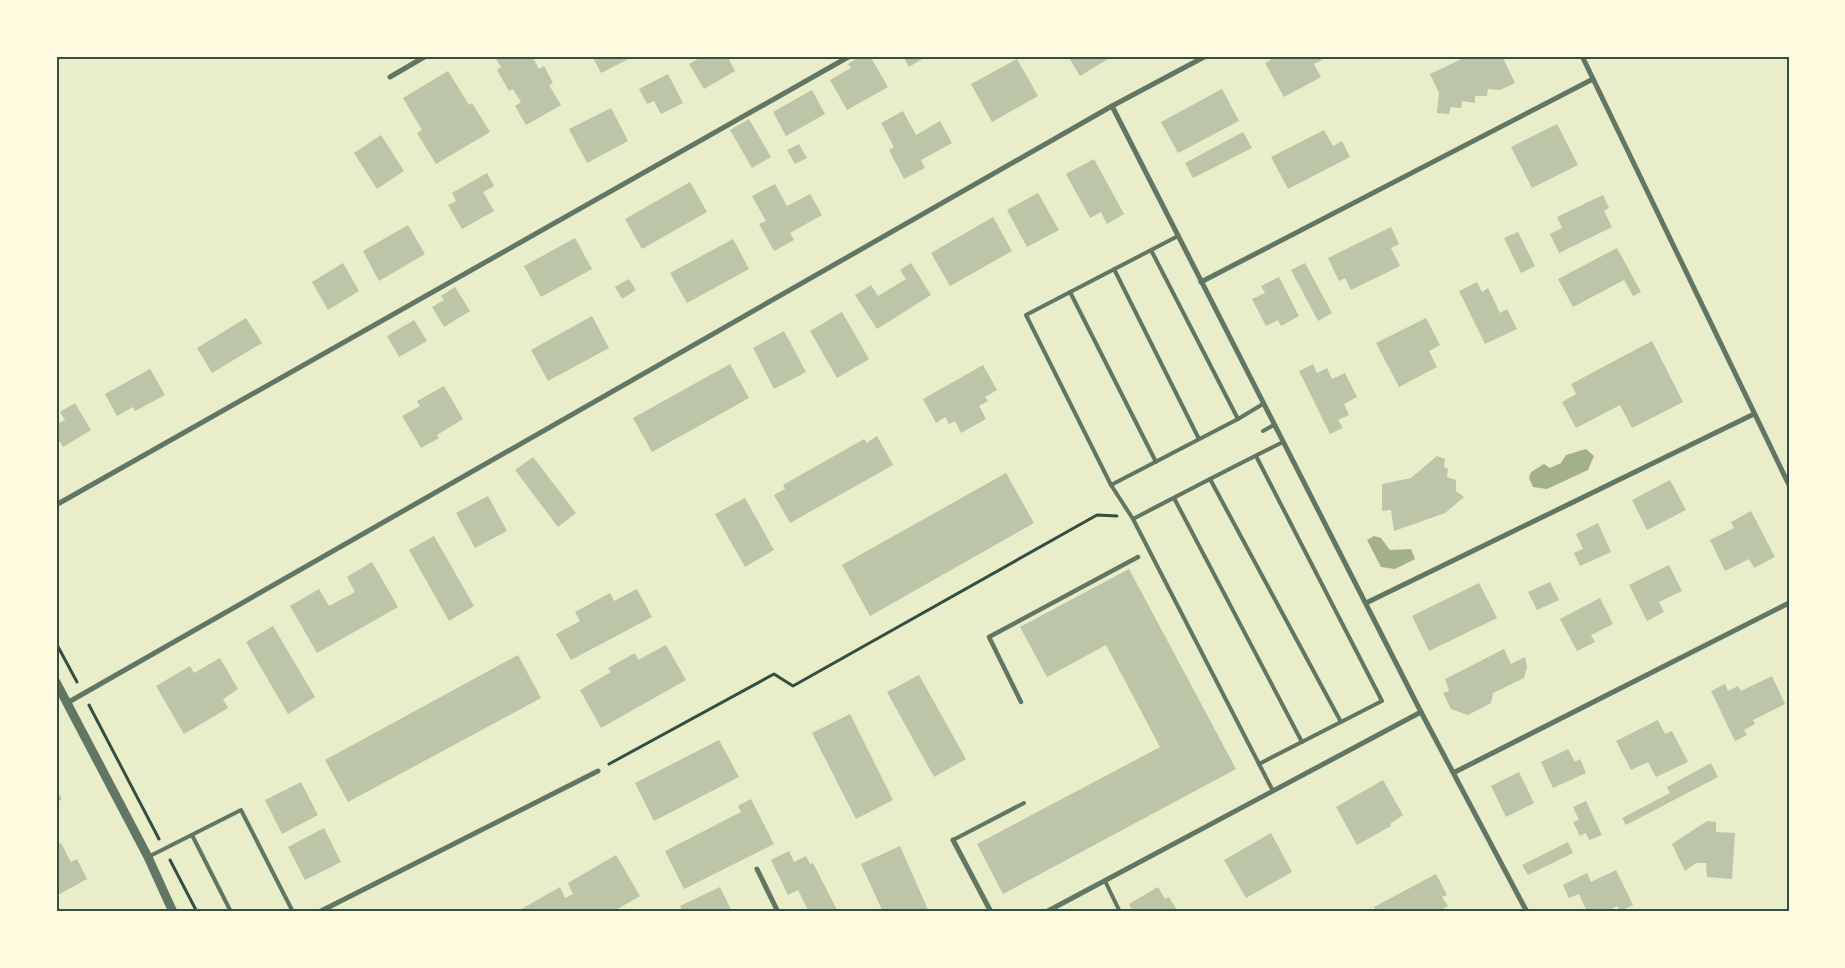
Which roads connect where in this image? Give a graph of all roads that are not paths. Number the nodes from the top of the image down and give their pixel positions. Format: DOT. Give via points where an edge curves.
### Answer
graph roads {
  1 [pos="426,56"];
  2 [pos="850,56"];
  3 [pos="1206,56"];
  4 [pos="1582,56"];
  5 [pos="390,77"];
  6 [pos="1593,79"];
  7 [pos="1112,106"];
  8 [pos="1178,236"];
  9 [pos="1151,250"];
  10 [pos="1114,269"];
  11 [pos="1202,282"];
  12 [pos="1070,292"];
  13 [pos="1263,404"];
  14 [pos="1754,414"];
  15 [pos="1238,419"];
  16 [pos="1274,425"];
  17 [pos="1263,431"];
  18 [pos="1199,439"];
  19 [pos="1283,442"];
  20 [pos="1256,456"];
  21 [pos="1156,462"];
  22 [pos="1210,479"];
  23 [pos="1111,485"];
  24 [pos="1789,485"];
  25 [pos="1174,498"];
  26 [pos="56,505"];
  27 [pos="1133,519"];
  28 [pos="1138,557"];
  29 [pos="1366,603"];
  30 [pos="1789,603"];
  31 [pos="56,682"];
  32 [pos="1021,702"];
  33 [pos="66,703"];
  34 [pos="1422,712"];
  35 [pos="1342,722"];
  36 [pos="1302,742"];
  37 [pos="1259,764"];
  38 [pos="598,771"];
  39 [pos="1455,772"];
  40 [pos="1273,791"];
  41 [pos="1024,803"];
  42 [pos="192,835"];
  43 [pos="953,840"];
  44 [pos="148,857"];
  45 [pos="756,869"];
  46 [pos="1105,881"];
  47 [pos="173,912"];
  48 [pos="231,912"];
  49 [pos="293,912"];
  50 [pos="319,912"];
  51 [pos="778,912"];
  52 [pos="991,912"];
  53 [pos="1046,912"];
  54 [pos="1120,912"];
  55 [pos="1527,912"];
  1 -- 5 [label="street"];
  2 -- 26 [label="street"];
  3 -- 7 [label="street"];
  4 -- 6 [label="street"];
  6 -- 11 [label="street"];
  6 -- 14 [label="street"];
  7 -- 8 [label="street"];
  7 -- 33 [label="street"];
  8 -- 9 [label="lane"];
  8 -- 11 [label="street"];
  9 -- 10 [label="lane"];
  9 -- 15 [label="lane"];
  10 -- 12 [label="lane"];
  10 -- 18 [label="lane"];
  11 -- 13 [label="street"];
  12 -- 21 [label="lane"];
  12 -- 23 [label="lane" via="1026,315"];
  13 -- 15 [label="lane"];
  13 -- 16 [label="street"];
  14 -- 24 [label="street"];
  14 -- 29 [label="street"];
  15 -- 18 [label="lane"];
  16 -- 17 [label="lane"];
  16 -- 19 [label="street"];
  18 -- 21 [label="lane"];
  19 -- 20 [label="lane"];
  19 -- 29 [label="street"];
  20 -- 22 [label="lane"];
  20 -- 35 [label="lane" via="1382,701"];
  21 -- 23 [label="lane"];
  22 -- 25 [label="lane"];
  22 -- 35 [label="lane"];
  23 -- 27 [label="lane"];
  25 -- 27 [label="lane"];
  25 -- 36 [label="lane"];
  27 -- 37 [label="lane"];
  28 -- 32 [label="street" via="988,637"];
  29 -- 34 [label="street"];
  30 -- 39 [label="street"];
  31 -- 33 [label="street"];
  33 -- 44 [label="street"];
  34 -- 39 [label="street"];
  34 -- 40 [label="street"];
  35 -- 36 [label="lane"];
  36 -- 37 [label="lane"];
  37 -- 40 [label="lane"];
  38 -- 50 [label="street"];
  39 -- 55 [label="street"];
  40 -- 46 [label="street"];
  41 -- 43 [label="lane"];
  42 -- 44 [label="lane"];
  42 -- 48 [label="lane"];
  42 -- 49 [label="lane" via="241,810"];
  43 -- 52 [label="street"];
  44 -- 47 [label="street"];
  45 -- 51 [label="street"];
  46 -- 53 [label="street"];
  46 -- 54 [label="lane"];
}
